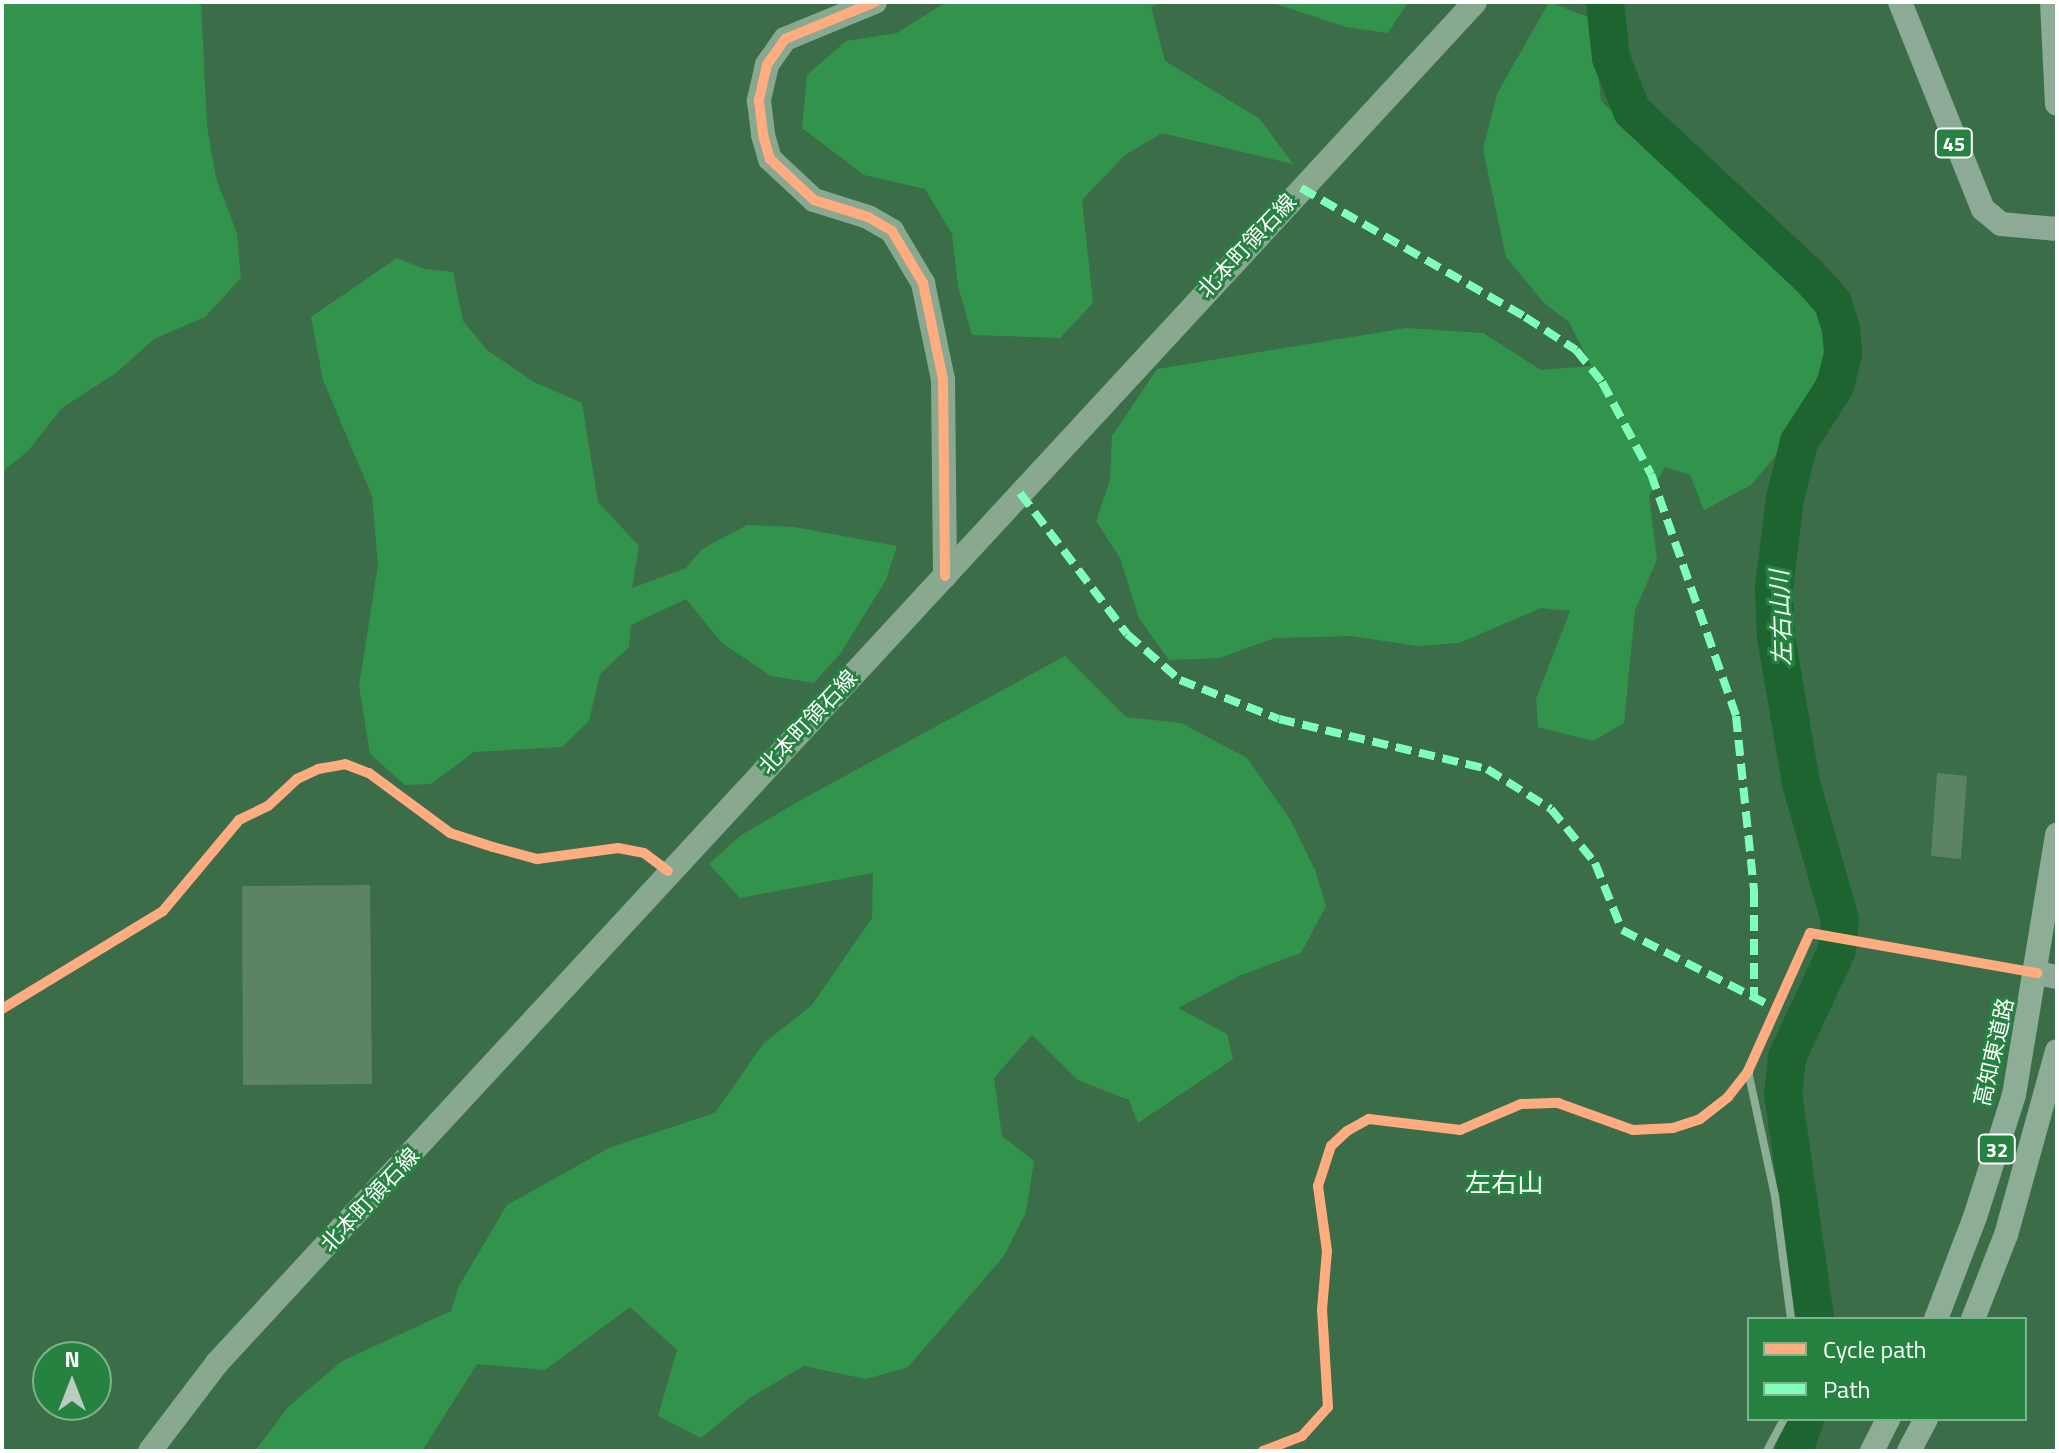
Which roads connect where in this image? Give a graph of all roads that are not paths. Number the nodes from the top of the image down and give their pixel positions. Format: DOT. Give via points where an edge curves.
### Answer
graph roads {
  1 [pos="875,2"];
  2 [pos="1475,2"];
  3 [pos="1900,2"];
  4 [pos="2052,2"];
  5 [pos="2057,104"];
  6 [pos="2057,229"];
  7 [pos="945,576"];
  8 [pos="2057,835"];
  9 [pos="668,871"];
  10 [pos="2047,975"];
  11 [pos="2,1009"];
  12 [pos="2057,1051"];
  13 [pos="1748,1071"];
  14 [pos="1791,1317"];
  15 [pos="1937,1317"];
  16 [pos="1974,1317"];
  17 [pos="1783,1421"];
  18 [pos="1887,1421"];
  19 [pos="1925,1421"];
  20 [pos="150,1451"];
  21 [pos="1263,1451"];
  22 [pos="1767,1451"];
  23 [pos="1872,1451"];
  24 [pos="1909,1451"];
  1 -- 7 [label="main road" via="785,39 767,65 759,101 763,135 770,159 814,200 868,217 892,231 923,283 943,380"];
  2 -- 7 [label="main road, 北本町領石線"];
  3 -- 6 [label="main road, 45" via="1983,209 2001,224"];
  4 -- 5 [label="highway"];
  7 -- 9 [label="main road, 北本町領石線"];
  8 -- 10 [label="highway, 高知東道路 / 32"];
  9 -- 11 [label="street" via="644,853 618,848 537,859 493,847 450,833 369,773 345,764 318,769 239,820 163,911"];
  9 -- 20 [label="main road, 北本町領石線" via="217,1363"];
  10 -- 13 [label="street" via="1824,931 1810,933 1801,943 1779,1010"];
  10 -- 15 [label="highway, 高知東道路 / 32" via="1975,1217"];
  12 -- 16 [label="highway, 32" via="2006,1235"];
  13 -- 14 [label="street" via="1775,1196"];
  13 -- 21 [label="street" via="1728,1097 1700,1119 1673,1128 1633,1130 1558,1103 1499,1109 1460,1130 1369,1119 1347,1131 1331,1146 1318,1186 1327,1251 1322,1310 1328,1407 1302,1436"];
  17 -- 22 [label="street"];
  18 -- 23 [label="highway"];
  19 -- 24 [label="highway"];
}
